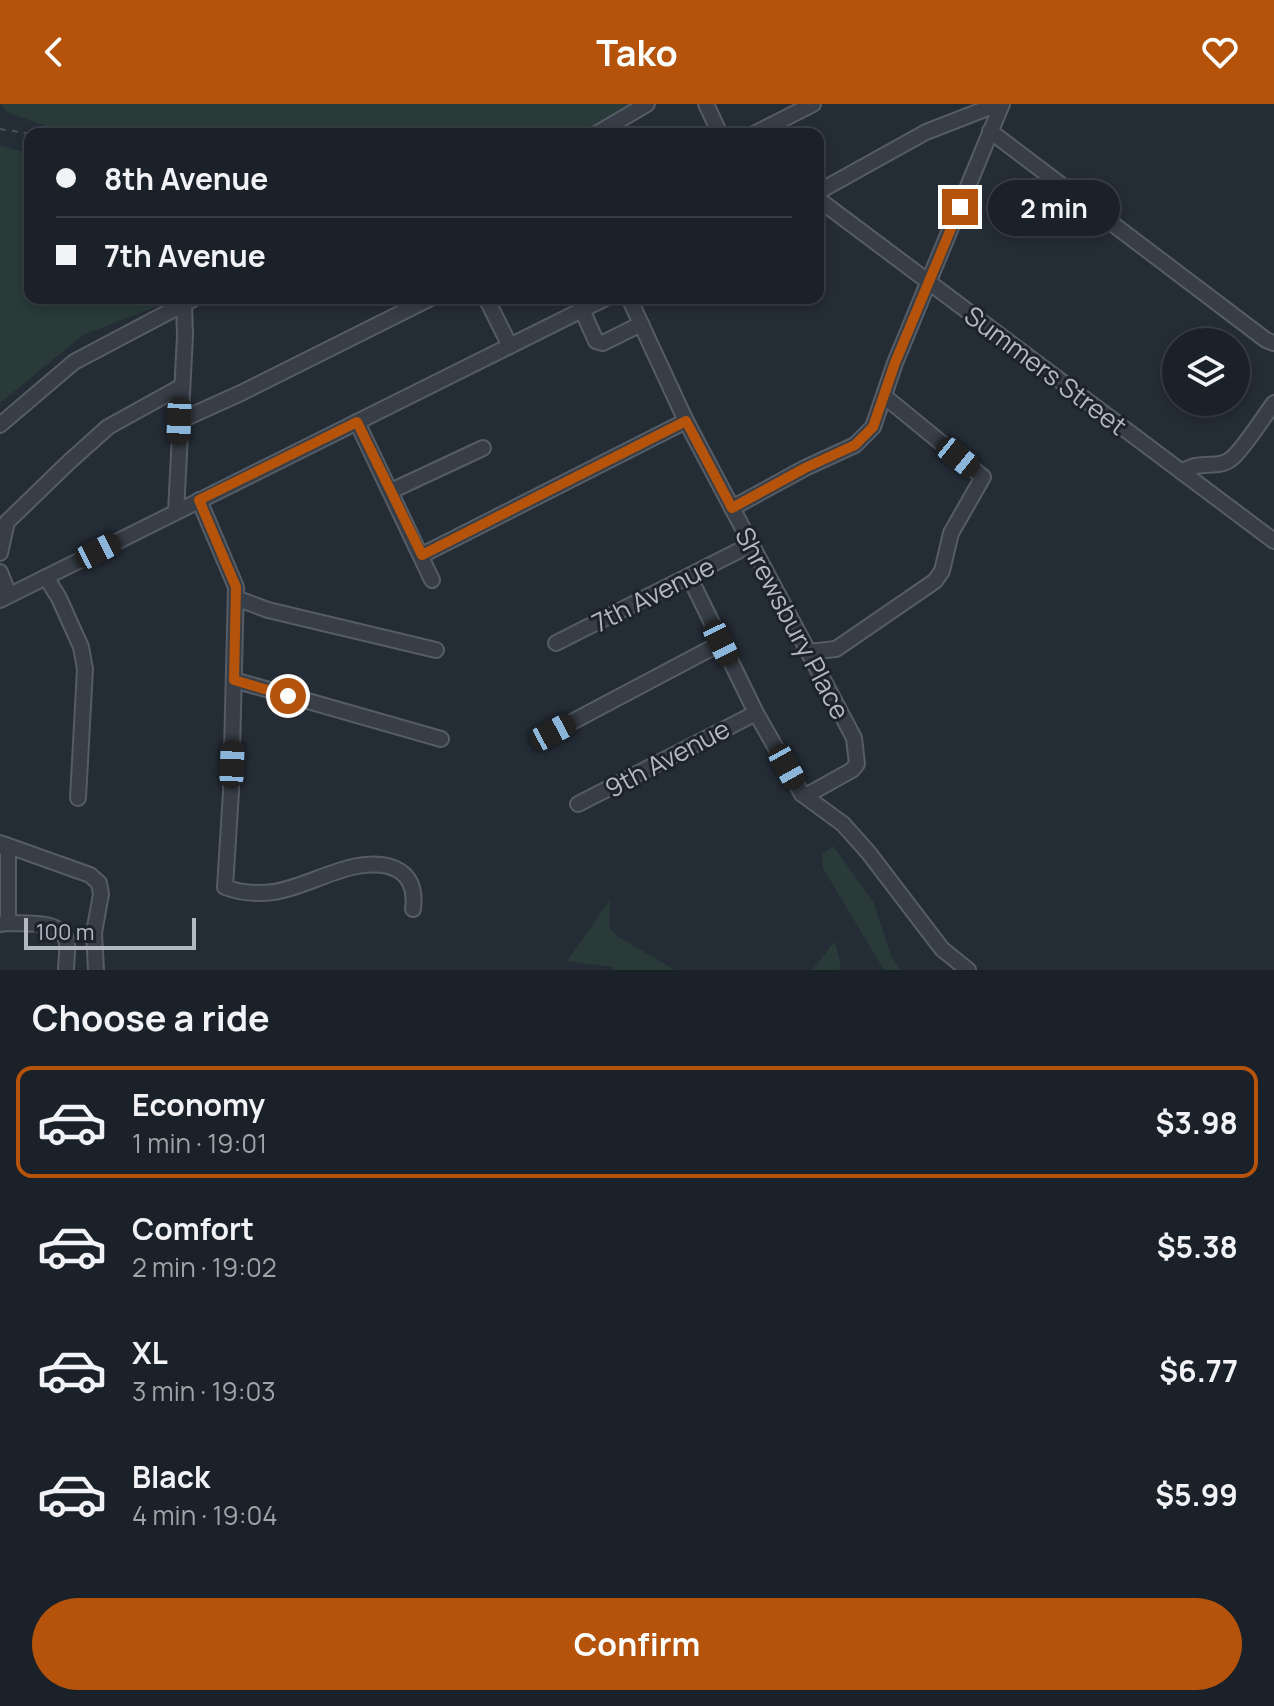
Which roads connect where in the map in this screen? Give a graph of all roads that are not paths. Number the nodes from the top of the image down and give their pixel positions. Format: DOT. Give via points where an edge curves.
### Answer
graph roads {
  1 [pos="647,104"];
  2 [pos="706,104"];
  3 [pos="813,104"];
  4 [pos="1000,104"];
  5 [pos="606,128"];
  6 [pos="717,128"];
  7 [pos="766,128"];
  8 [pos="990,131"];
  9 [pos="824,189"];
  10 [pos="824,203"];
  11 [pos="929,282"];
  12 [pos="184,304"];
  13 [pos="190,304"];
  14 [pos="419,304"];
  15 [pos="489,304"];
  16 [pos="594,304"];
  17 [pos="632,304"];
  18 [pos="582,310"];
  19 [pos="641,324"];
  20 [pos="1270,342"];
  21 [pos="510,346"];
  22 [pos="182,386"];
  23 [pos="884,396"];
  24 [pos="1274,403"];
  25 [pos="179,421"];
  26 [pos="686,421"];
  27 [pos="357,422"];
  28 [pos="0,425"];
  29 [pos="483,448"];
  30 [pos="1182,472"];
  31 [pos="391,491"];
  32 [pos="199,500"];
  33 [pos="732,508"];
  34 [pos="176,512"];
  35 [pos="1274,541"];
  36 [pos="750,545"];
  37 [pos="0,553"];
  38 [pos="422,555"];
  39 [pos="0,572"];
  40 [pos="689,576"];
  41 [pos="46,577"];
  42 [pos="432,580"];
  43 [pos="5,598"];
  44 [pos="236,598"];
  45 [pos="556,643"];
  46 [pos="721,643"];
  47 [pos="436,650"];
  48 [pos="808,652"];
  49 [pos="234,680"];
  50 [pos="756,713"];
  51 [pos="553,732"];
  52 [pos="441,739"];
  53 [pos="802,794"];
  54 [pos="78,798"];
  55 [pos="578,804"];
  56 [pos="1,844"];
  57 [pos="413,909"];
  58 [pos="4,924"];
  59 [pos="66,970"];
  60 [pos="96,970"];
  61 [pos="968,970"];
  1 -- 5 [label="street"];
  2 -- 6 [label="street"];
  3 -- 7 [label="street"];
  4 -- 8 [label="street"];
  4 -- 9 [label="street" via="926,132"];
  8 -- 11 [label="street"];
  8 -- 20 [label="street"];
  10 -- 11 [label="street, Summers Street"];
  11 -- 23 [label="street"];
  11 -- 30 [label="street, Summers Street"];
  12 -- 28 [label="street" via="74,362"];
  13 -- 22 [label="street"];
  14 -- 25 [label="street"];
  15 -- 21 [label="street"];
  16 -- 18 [label="street"];
  17 -- 19 [label="street, Shrewsbury Place"];
  18 -- 19 [label="street" via="596,341 603,343"];
  18 -- 21 [label="street"];
  19 -- 26 [label="street, Shrewsbury Place"];
  21 -- 27 [label="street"];
  22 -- 25 [label="street"];
  22 -- 37 [label="street" via="108,427 69,462 7,522"];
  23 -- 33 [label="street" via="873,427 855,445"];
  23 -- 48 [label="street" via="983,477 951,533 935,581 836,649"];
  24 -- 30 [label="street" via="1230,460 1198,463"];
  25 -- 34 [label="street"];
  26 -- 33 [label="street, Shrewsbury Place"];
  26 -- 38 [label="street"];
  27 -- 31 [label="street"];
  27 -- 32 [label="street"];
  29 -- 31 [label="street"];
  30 -- 35 [label="street, Summers Street"];
  31 -- 38 [label="street"];
  32 -- 34 [label="street"];
  32 -- 44 [label="street"];
  33 -- 36 [label="street, Shrewsbury Place"];
  34 -- 41 [label="street"];
  36 -- 40 [label="street, 7th Avenue"];
  36 -- 48 [label="street, Shrewsbury Place"];
  38 -- 42 [label="street"];
  39 -- 43 [label="street"];
  40 -- 45 [label="street, 7th Avenue"];
  40 -- 46 [label="street"];
  41 -- 43 [label="street"];
  41 -- 54 [label="street" via="81,647 85,669"];
  44 -- 47 [label="street"];
  44 -- 49 [label="street"];
  46 -- 50 [label="street"];
  46 -- 51 [label="street"];
  48 -- 53 [label="street, Shrewsbury Place" via="854,738 857,764"];
  49 -- 52 [label="street"];
  49 -- 57 [label="street" via="225,887 273,892 357,866 392,866 409,877"];
  50 -- 53 [label="street"];
  50 -- 55 [label="street, 9th Avenue"];
  53 -- 61 [label="street" via="843,824 942,949"];
  56 -- 58 [label="street" via="8,851"];
  56 -- 60 [label="street" via="90,875 99,883"];
  58 -- 59 [label="street" via="61,930 67,941"];
}
